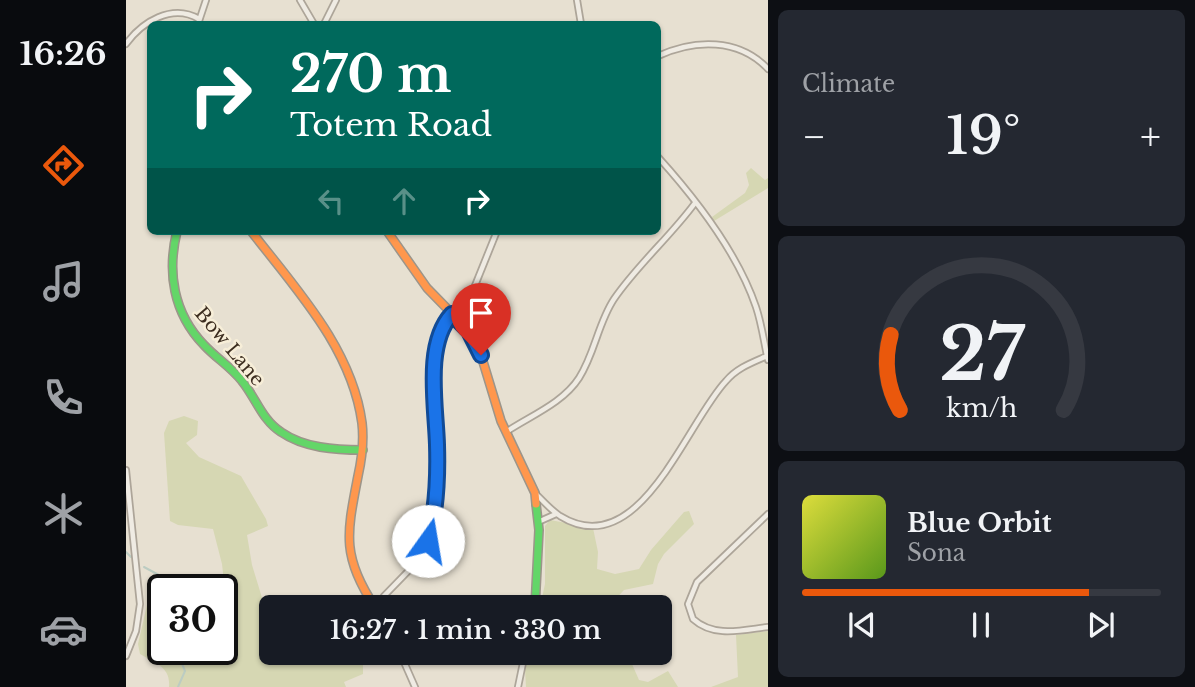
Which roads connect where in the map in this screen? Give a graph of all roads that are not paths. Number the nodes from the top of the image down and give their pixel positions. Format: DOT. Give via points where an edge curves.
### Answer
graph roads {
  1 [pos="206,0"];
  2 [pos="300,0"];
  3 [pos="336,0"];
  4 [pos="577,0"];
  5 [pos="151,21"];
  6 [pos="197,21"];
  7 [pos="198,21"];
  8 [pos="312,21"];
  9 [pos="325,21"];
  10 [pos="580,21"];
  11 [pos="147,23"];
  12 [pos="126,44"];
  13 [pos="661,54"];
  14 [pos="768,69"];
  15 [pos="661,161"];
  16 [pos="695,204"];
  17 [pos="176,235"];
  18 [pos="254,235"];
  19 [pos="390,235"];
  20 [pos="495,235"];
  21 [pos="452,314"];
  22 [pos="767,358"];
  23 [pos="505,432"];
  24 [pos="363,450"];
  25 [pos="126,470"];
  26 [pos="535,494"];
  27 [pos="556,514"];
  28 [pos="768,514"];
  29 [pos="538,522"];
  30 [pos="366,595"];
  31 [pos="385,595"];
  32 [pos="536,595"];
  33 [pos="768,627"];
  34 [pos="126,656"];
  35 [pos="405,665"];
  36 [pos="523,665"];
  37 [pos="415,687"];
  38 [pos="519,687"];
  1 -- 7 [label="street"];
  2 -- 8 [label="street"];
  3 -- 9 [label="street"];
  4 -- 10 [label="street"];
  5 -- 6 [label="street" via="187,13"];
  11 -- 12 [label="street"];
  13 -- 14 [label="street" via="698,44 721,45 743,51"];
  15 -- 16 [label="street"];
  16 -- 22 [label="street" via="749,288"];
  16 -- 23 [label="street" via="613,300 576,382"];
  17 -- 24 [label="street, Bow Lane" via="172,281 181,312 192,332 244,383 263,415 292,438"];
  18 -- 24 [label="street" via="313,313 341,361 360,412"];
  19 -- 21 [label="street" via="412,271"];
  20 -- 21 [label="street" via="474,288"];
  21 -- 23 [label="street" via="475,340"];
  21 -- 31 [label="street" via="439,338 434,367 437,488 433,523 418,561"];
  22 -- 27 [label="street" via="744,366 721,386 663,478 632,510 594,525"];
  23 -- 26 [label="street"];
  24 -- 30 [label="street" via="348,541 353,569"];
  25 -- 34 [label="street" via="140,604"];
  26 -- 27 [label="street"];
  26 -- 29 [label="street"];
  27 -- 29 [label="street"];
  28 -- 33 [label="street" via="697,582 688,604 693,618 713,630"];
  29 -- 32 [label="street"];
  35 -- 37 [label="street"];
  36 -- 38 [label="street"];
}
